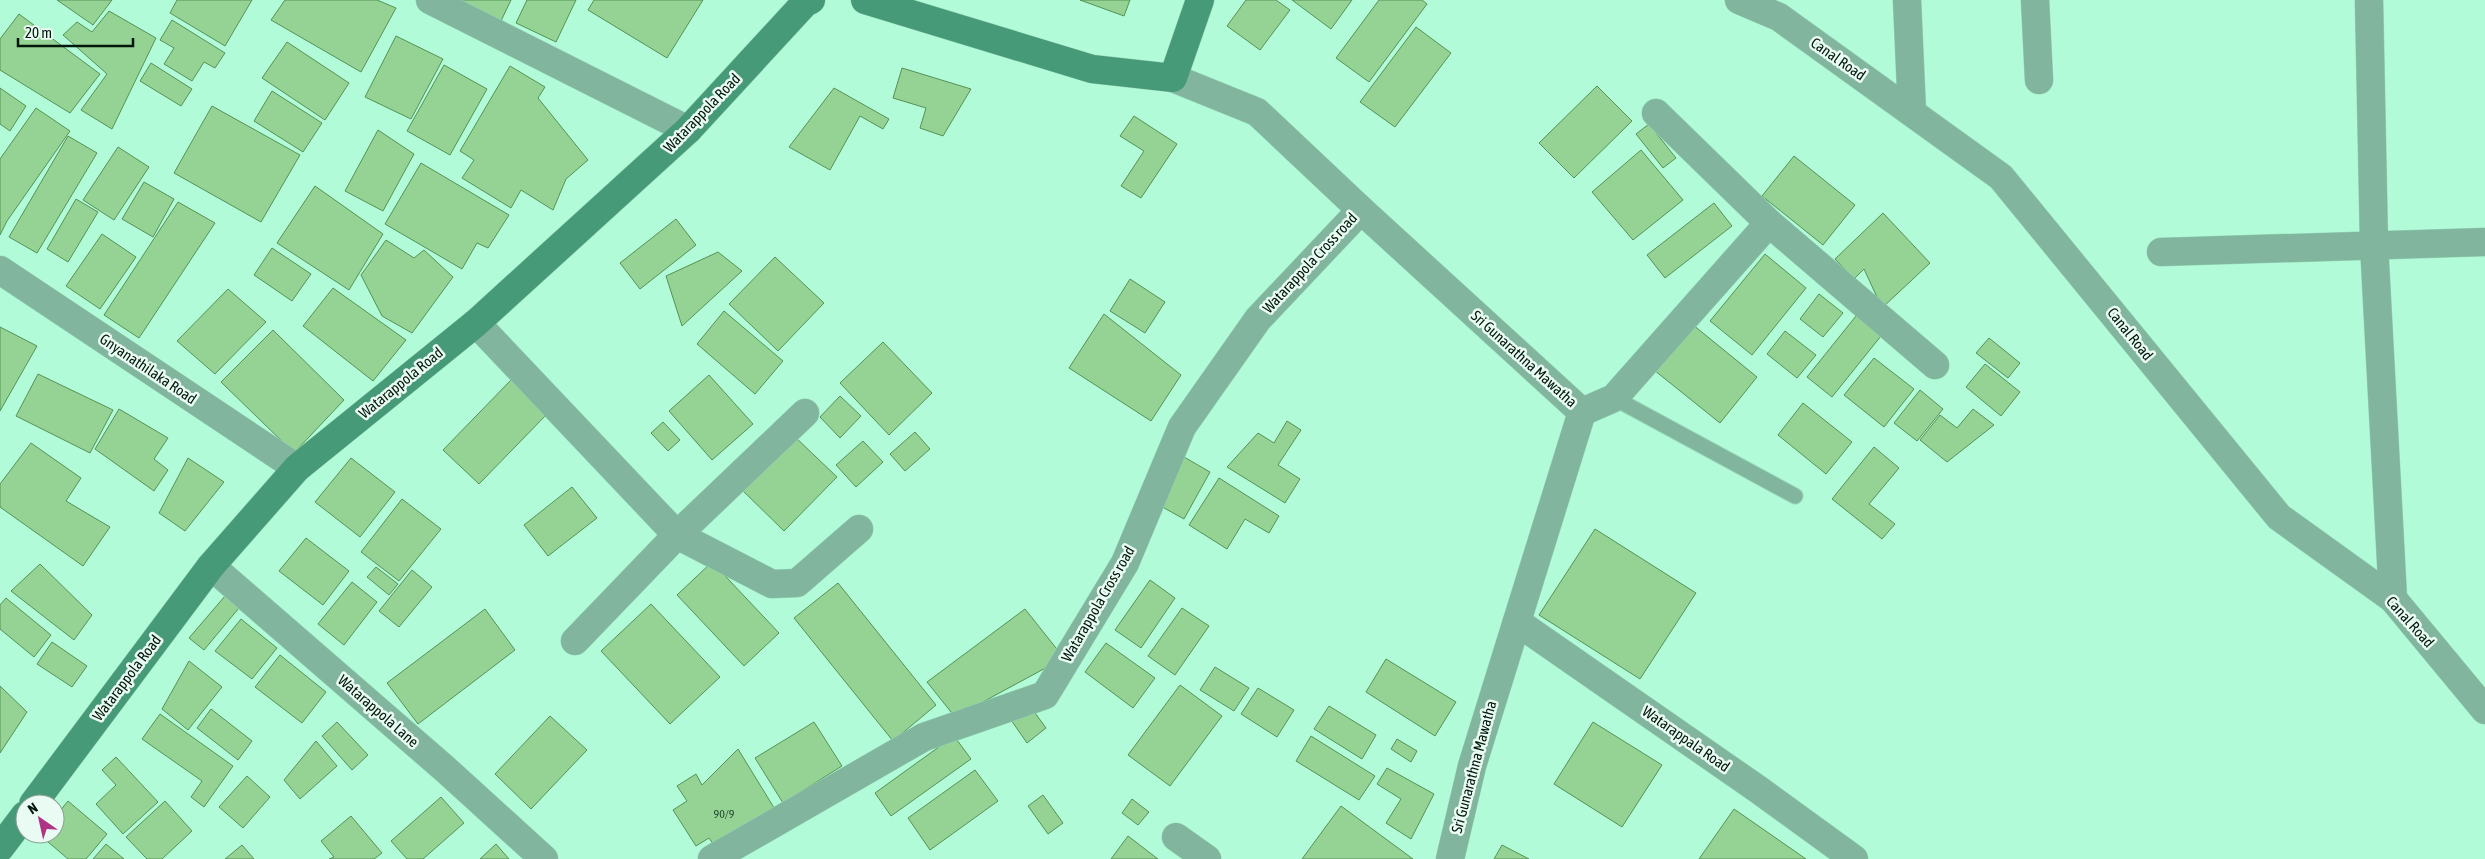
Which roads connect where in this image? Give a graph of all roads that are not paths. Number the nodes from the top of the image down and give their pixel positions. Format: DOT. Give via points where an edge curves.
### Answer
graph roads {
  1 [pos="430,0"];
  2 [pos="811,0"];
  3 [pos="865,0"];
  4 [pos="1200,0"];
  5 [pos="1739,0"];
  6 [pos="1907,0"];
  7 [pos="2035,0"];
  8 [pos="2369,0"];
  9 [pos="1778,8"];
  10 [pos="1173,78"];
  11 [pos="2039,80"];
  12 [pos="1912,112"];
  13 [pos="1656,113"];
  14 [pos="688,130"];
  15 [pos="1361,210"];
  16 [pos="1769,224"];
  17 [pos="2485,242"];
  18 [pos="2374,244"];
  19 [pos="2162,252"];
  20 [pos="0,270"];
  21 [pos="476,323"];
  22 [pos="1935,365"];
  23 [pos="1614,398"];
  24 [pos="1582,412"];
  25 [pos="805,413"];
  26 [pos="297,468"];
  27 [pos="1795,496"];
  28 [pos="859,529"];
  29 [pos="677,535"];
  30 [pos="211,566"];
  31 [pos="2392,600"];
  32 [pos="1517,622"];
  33 [pos="575,641"];
  34 [pos="2485,710"];
  35 [pos="40,794"];
  36 [pos="15,828"];
  37 [pos="1176,836"];
  38 [pos="0,848"];
  39 [pos="544,859"];
  40 [pos="712,859"];
  41 [pos="1207,859"];
  42 [pos="1450,859"];
  43 [pos="1854,859"];
  1 -- 14 [label="street"];
  2 -- 14 [label="street, Watarappola Road"];
  3 -- 10 [label="street" via="1092,69"];
  4 -- 10 [label="street"];
  5 -- 9 [label="street, Canal Road"];
  6 -- 12 [label="street"];
  7 -- 11 [label="street"];
  8 -- 18 [label="street"];
  9 -- 12 [label="street, Canal Road"];
  10 -- 15 [label="street, Sri Gunarathna Mawatha" via="1257,112"];
  12 -- 31 [label="street, Canal Road" via="2001,177 2279,517"];
  13 -- 16 [label="street"];
  14 -- 21 [label="street, Watarappola Road"];
  15 -- 24 [label="street, Sri Gunarathna Mawatha"];
  15 -- 40 [label="street, Watarappola Cross road" via="1258,319 1182,427 1125,563 1045,695 924,737"];
  16 -- 22 [label="street"];
  16 -- 23 [label="street"];
  17 -- 18 [label="street"];
  18 -- 19 [label="street"];
  18 -- 31 [label="street"];
  20 -- 26 [label="street, Gnyanathilaka Road"];
  21 -- 26 [label="street, Watarappola Road"];
  21 -- 29 [label="street"];
  23 -- 24 [label="street"];
  23 -- 27 [label="lane"];
  24 -- 32 [label="street, Sri Gunarathna Mawatha"];
  25 -- 29 [label="street"];
  26 -- 30 [label="street, Watarappola Road"];
  28 -- 29 [label="street" via="797,583 772,584"];
  29 -- 33 [label="street"];
  30 -- 35 [label="street, Watarappola Road"];
  30 -- 39 [label="street, Watarappola Lane"];
  31 -- 34 [label="street, Canal Road"];
  32 -- 42 [label="street, Sri Gunarathna Mawatha" via="1472,766"];
  32 -- 43 [label="street, Watarappala Road"];
  36 -- 38 [label="street"];
  37 -- 41 [label="street"];
}
